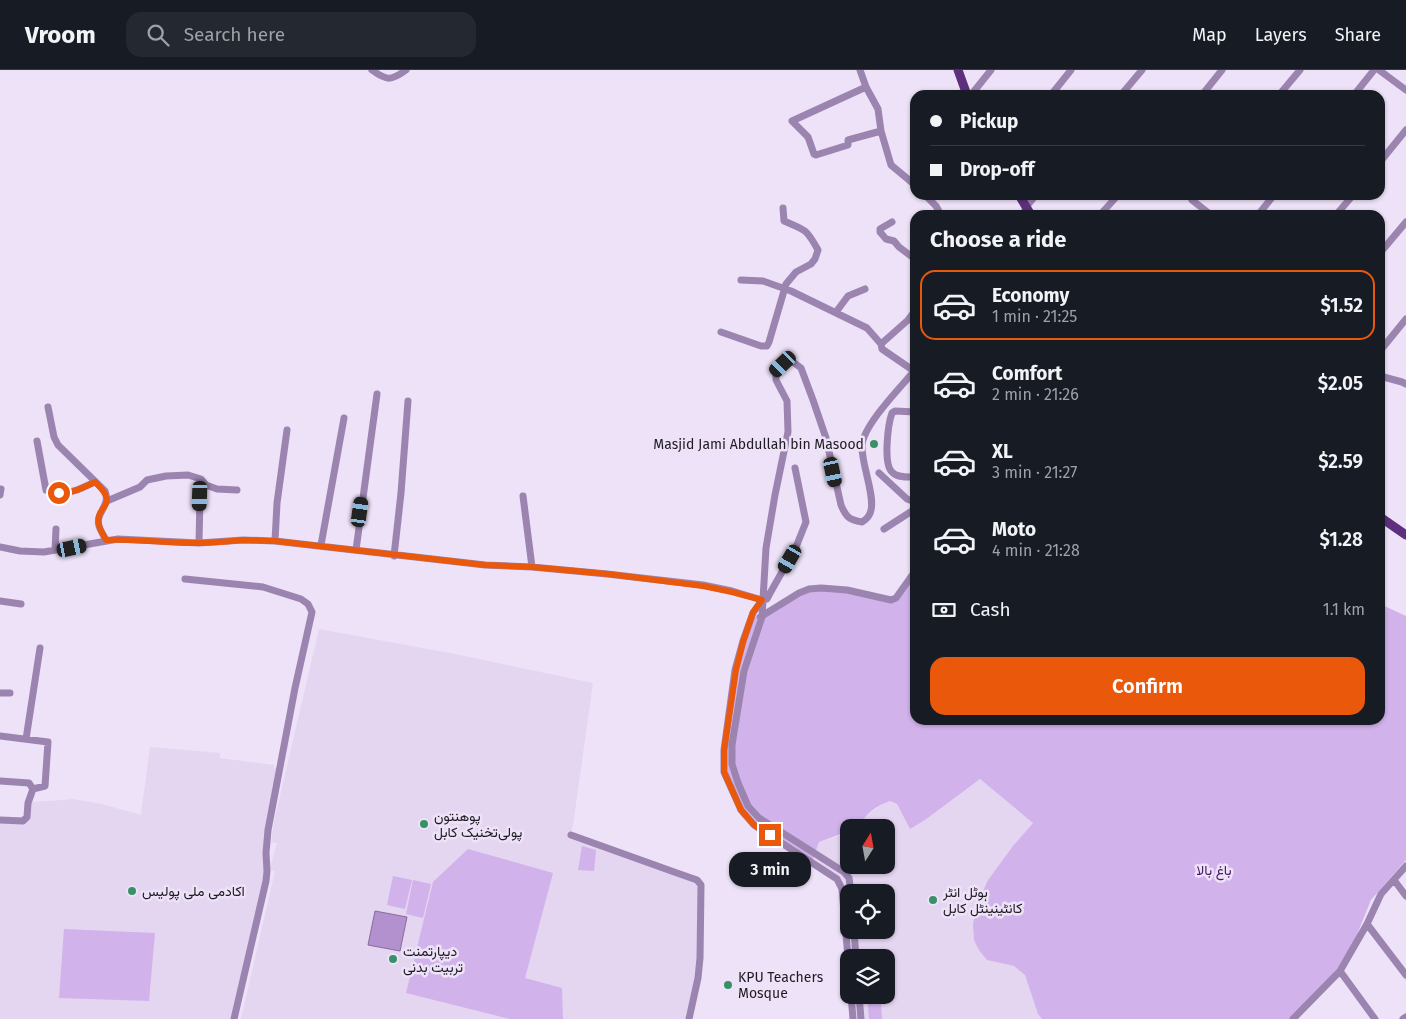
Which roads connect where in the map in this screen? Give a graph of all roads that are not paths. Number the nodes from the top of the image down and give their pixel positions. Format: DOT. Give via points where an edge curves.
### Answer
graph roads {
  1 [pos="372,70"];
  2 [pos="406,70"];
  3 [pos="860,70"];
  4 [pos="958,70"];
  5 [pos="992,70"];
  6 [pos="1070,70"];
  7 [pos="1142,70"];
  8 [pos="1222,70"];
  9 [pos="1300,70"];
  10 [pos="1374,70"];
  11 [pos="1379,70"];
  12 [pos="866,87"];
  13 [pos="965,90"];
  14 [pos="975,90"];
  15 [pos="1055,90"];
  16 [pos="1125,90"];
  17 [pos="1206,90"];
  18 [pos="1284,90"];
  19 [pos="1358,90"];
  20 [pos="1406,90"];
  21 [pos="1406,130"];
  22 [pos="880,131"];
  23 [pos="1385,156"];
  24 [pos="910,181"];
  25 [pos="930,200"];
  26 [pos="1114,200"];
  27 [pos="1192,200"];
  28 [pos="1270,200"];
  29 [pos="1349,200"];
  30 [pos="783,208"];
  31 [pos="938,210"];
  32 [pos="1104,210"];
  33 [pos="1204,210"];
  34 [pos="1262,210"];
  35 [pos="1340,210"];
  36 [pos="892,222"];
  37 [pos="1406,222"];
  38 [pos="1385,247"];
  39 [pos="910,256"];
  40 [pos="741,280"];
  41 [pos="785,289"];
  42 [pos="865,289"];
  43 [pos="836,312"];
  44 [pos="910,317"];
  45 [pos="1406,319"];
  46 [pos="721,332"];
  47 [pos="881,344"];
  48 [pos="1385,345"];
  49 [pos="910,368"];
  50 [pos="910,377"];
  51 [pos="1385,377"];
  52 [pos="1406,384"];
  53 [pos="377,394"];
  54 [pos="408,401"];
  55 [pos="48,407"];
  56 [pos="910,412"];
  57 [pos="344,418"];
  58 [pos="287,430"];
  59 [pos="37,440"];
  60 [pos="795,468"];
  61 [pos="879,473"];
  62 [pos="910,477"];
  63 [pos="95,482"];
  64 [pos="206,485"];
  65 [pos="237,490"];
  66 [pos="523,496"];
  67 [pos="910,500"];
  68 [pos="107,501"];
  69 [pos="910,512"];
  70 [pos="1385,520"];
  71 [pos="56,529"];
  72 [pos="884,529"];
  73 [pos="1406,535"];
  74 [pos="106,540"];
  75 [pos="275,541"];
  76 [pos="198,544"];
  77 [pos="320,546"];
  78 [pos="0,547"];
  79 [pos="55,550"];
  80 [pos="356,550"];
  81 [pos="394,556"];
  82 [pos="532,567"];
  83 [pos="910,578"];
  84 [pos="184,579"];
  85 [pos="762,600"];
  86 [pos="0,601"];
  87 [pos="21,604"];
  88 [pos="762,616"];
  89 [pos="751,618"];
  90 [pos="40,648"];
  91 [pos="0,693"];
  92 [pos="10,693"];
  93 [pos="0,736"];
  94 [pos="26,739"];
  95 [pos="0,781"];
  96 [pos="34,789"];
  97 [pos="0,820"];
  98 [pos="571,835"];
  99 [pos="825,859"];
  100 [pos="1406,866"];
  101 [pos="820,867"];
  102 [pos="1394,880"];
  103 [pos="850,884"];
  104 [pos="1406,896"];
  105 [pos="1367,924"];
  106 [pos="855,939"];
  107 [pos="855,945"];
  108 [pos="847,946"];
  109 [pos="847,949"];
  110 [pos="855,949"];
  111 [pos="1340,970"];
  112 [pos="1406,975"];
  113 [pos="852,1004"];
  114 [pos="860,1004"];
  115 [pos="234,1019"];
  116 [pos="689,1019"];
  117 [pos="853,1019"];
  118 [pos="861,1019"];
  119 [pos="1293,1019"];
  120 [pos="1375,1019"];
  1 -- 2 [label="street" via="385,78 395,78"];
  3 -- 12 [label="street"];
  4 -- 13 [label="main road"];
  5 -- 14 [label="street"];
  6 -- 15 [label="street"];
  7 -- 16 [label="street"];
  8 -- 17 [label="street"];
  9 -- 18 [label="street"];
  10 -- 19 [label="street"];
  11 -- 20 [label="street"];
  12 -- 22 [label="street" via="878,109"];
  12 -- 22 [label="street" via="792,121 808,137 816,155 848,145 848,140"];
  21 -- 23 [label="street"];
  22 -- 24 [label="street" via="891,165"];
  25 -- 31 [label="street"];
  26 -- 32 [label="street"];
  27 -- 33 [label="street"];
  28 -- 34 [label="street"];
  29 -- 35 [label="street"];
  30 -- 41 [label="street" via="784,221 806,230 818,250 811,264 796,272"];
  36 -- 39 [label="street" via="880,232"];
  37 -- 38 [label="street"];
  40 -- 41 [label="street" via="763,281"];
  41 -- 43 [label="street"];
  41 -- 46 [label="street" via="767,346"];
  42 -- 43 [label="street" via="848,296"];
  43 -- 47 [label="street" via="867,328"];
  44 -- 47 [label="street"];
  45 -- 48 [label="street"];
  47 -- 49 [label="street" via="882,350"];
  50 -- 85 [label="street" via="880,410 864,436 862,450 872,508 868,518 862,522 852,521 841,506 826,438 801,368 792,362 783,364 776,371 776,380 787,401 788,432 766,548"];
  51 -- 52 [label="street"];
  53 -- 80 [label="street"];
  54 -- 81 [label="street"];
  55 -- 63 [label="street" via="58,444"];
  56 -- 62 [label="street" via="894,411 887,434 890,470 893,474"];
  57 -- 77 [label="street"];
  58 -- 75 [label="street" via="276,503"];
  59 -- 63 [label="street" via="46,490 57,488 62,494"];
  60 -- 85 [label="street" via="806,522 769,595"];
  61 -- 67 [label="street"];
  63 -- 68 [label="street" via="105,491"];
  64 -- 65 [label="street"];
  64 -- 68 [label="street" via="201,479 188,475 166,476 147,480 140,487"];
  64 -- 76 [label="street" via="200,496"];
  66 -- 82 [label="street"];
  68 -- 74 [label="street" via="99,517 99,526"];
  69 -- 72 [label="street"];
  70 -- 73 [label="main road"];
  71 -- 79 [label="street"];
  74 -- 76 [label="street"];
  74 -- 79 [label="street"];
  75 -- 76 [label="street"];
  75 -- 77 [label="street"];
  77 -- 80 [label="street"];
  78 -- 79 [label="street" via="20,552"];
  80 -- 81 [label="street"];
  81 -- 82 [label="street"];
  82 -- 85 [label="street" via="703,586"];
  83 -- 88 [label="street" via="891,600 847,590 809,589"];
  84 -- 115 [label="street" via="263,587 301,599 312,612 268,830 266,881"];
  85 -- 88 [label="street"];
  85 -- 89 [label="street"];
  86 -- 87 [label="street"];
  88 -- 89 [label="street"];
  88 -- 99 [label="street" via="744,671 732,764 748,806 760,818"];
  89 -- 101 [label="street" via="736,670 724,750 724,772 741,810 754,825"];
  90 -- 94 [label="street"];
  91 -- 92 [label="street"];
  93 -- 94 [label="street"];
  94 -- 96 [label="street" via="48,742 45,786"];
  95 -- 96 [label="street" via="29,783"];
  96 -- 97 [label="street" via="26,819"];
  98 -- 116 [label="street" via="697,880 702,885 700,958"];
  99 -- 101 [label="street"];
  99 -- 103 [label="street" via="844,872"];
  100 -- 102 [label="street"];
  101 -- 108 [label="street" via="837,879 842,889"];
  102 -- 104 [label="street"];
  102 -- 105 [label="street" via="1381,894"];
  105 -- 111 [label="street"];
  105 -- 112 [label="street"];
  106 -- 107 [label="street"];
  107 -- 108 [label="street"];
  107 -- 110 [label="street"];
  108 -- 109 [label="street"];
  111 -- 119 [label="street"];
  111 -- 120 [label="street"];
  113 -- 117 [label="street"];
  114 -- 118 [label="street"];
}
